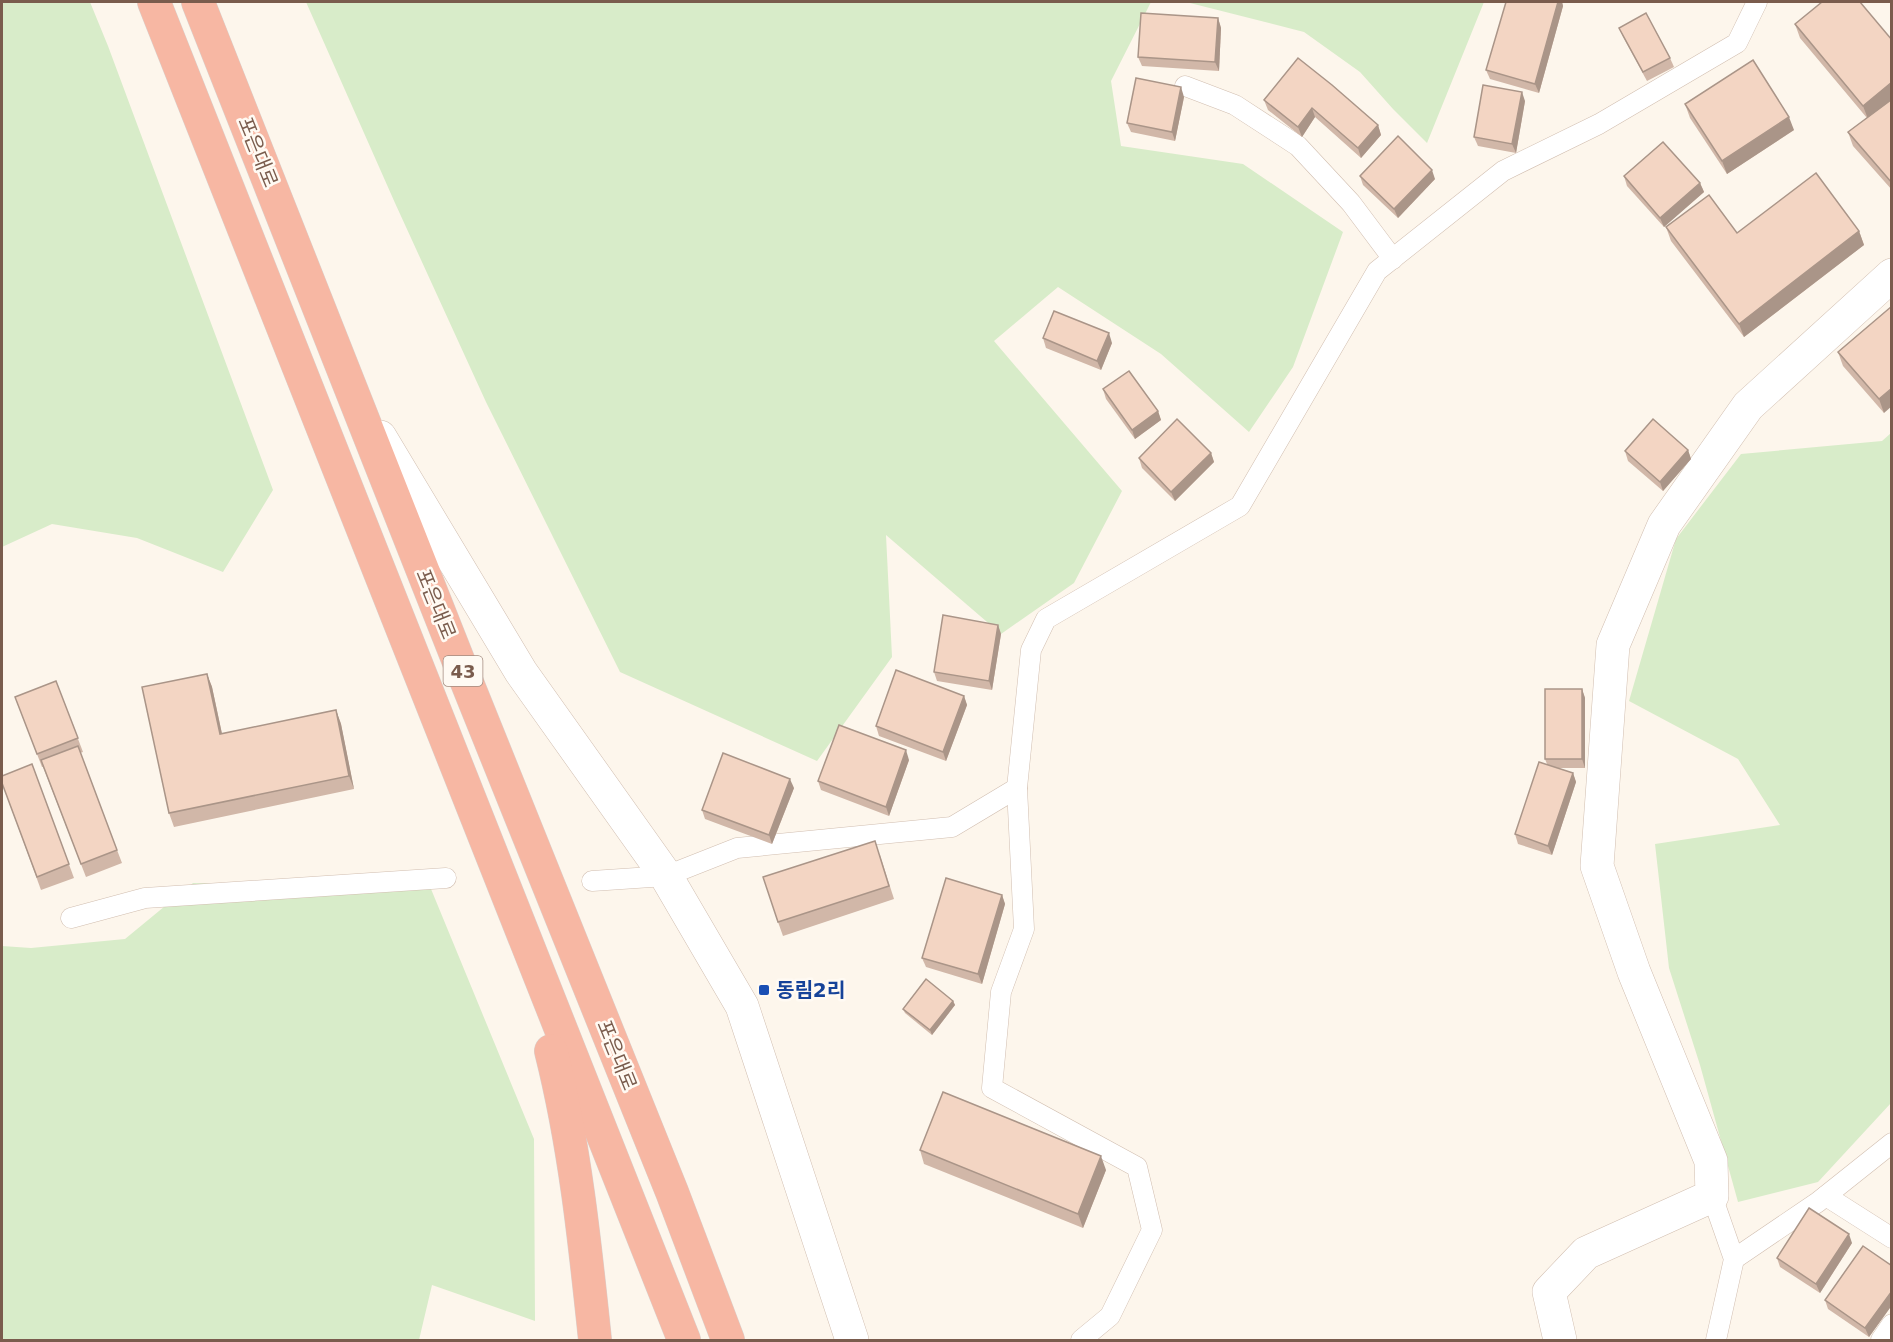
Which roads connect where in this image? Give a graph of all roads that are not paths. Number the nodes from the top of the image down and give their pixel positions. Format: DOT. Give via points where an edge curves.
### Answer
graph roads {
  1 [pos="154,2"];
  2 [pos="198,2"];
  3 [pos="1757,2"];
  4 [pos="1185,86"];
  5 [pos="1393,259"];
  6 [pos="1892,275"];
  7 [pos="352,392"];
  8 [pos="1017,788"];
  9 [pos="666,876"];
  10 [pos="446,878"];
  11 [pos="592,881"];
  12 [pos="71,918"];
  13 [pos="519,927"];
  14 [pos="1892,1143"];
  15 [pos="1712,1196"];
  16 [pos="1826,1196"];
  17 [pos="1892,1238"];
  18 [pos="1734,1259"];
  19 [pos="1892,1324"];
  20 [pos="596,1341"];
  21 [pos="684,1341"];
  22 [pos="728,1341"];
  23 [pos="852,1341"];
  24 [pos="1081,1341"];
  25 [pos="1560,1341"];
  26 [pos="1716,1341"];
  27 [pos="1881,1341"];
  1 -- 13 [label="highway, 포은대로 / 43"];
  2 -- 7 [label="highway, 포은대로 / 43"];
  3 -- 5 [label="lane" via="1737,43 1599,124 1503,171"];
  4 -- 5 [label="lane" via="1235,105 1298,146 1351,203"];
  5 -- 8 [label="lane" via="1377,271 1240,506 1046,619 1031,650"];
  6 -- 15 [label="street" via="1748,406 1664,525 1613,645 1597,866 1634,972 1711,1161"];
  7 -- 9 [label="street" via="521,672"];
  7 -- 22 [label="highway, 포은대로 / 43"];
  8 -- 9 [label="lane" via="952,827 737,848"];
  8 -- 24 [label="lane" via="1024,929 1001,992 992,1088 1137,1167 1152,1230 1110,1316"];
  9 -- 11 [label="lane"];
  9 -- 23 [label="street" via="742,1006"];
  10 -- 12 [label="lane" via="145,898"];
  13 -- 20 [label="highway" via="561,1088"];
  13 -- 21 [label="highway, 포은대로 / 43"];
  14 -- 16 [label="lane"];
  15 -- 18 [label="lane"];
  15 -- 25 [label="street" via="1586,1253 1550,1292"];
  16 -- 17 [label="lane"];
  16 -- 18 [label="lane"];
  18 -- 26 [label="lane"];
  19 -- 27 [label="lane"];
}
